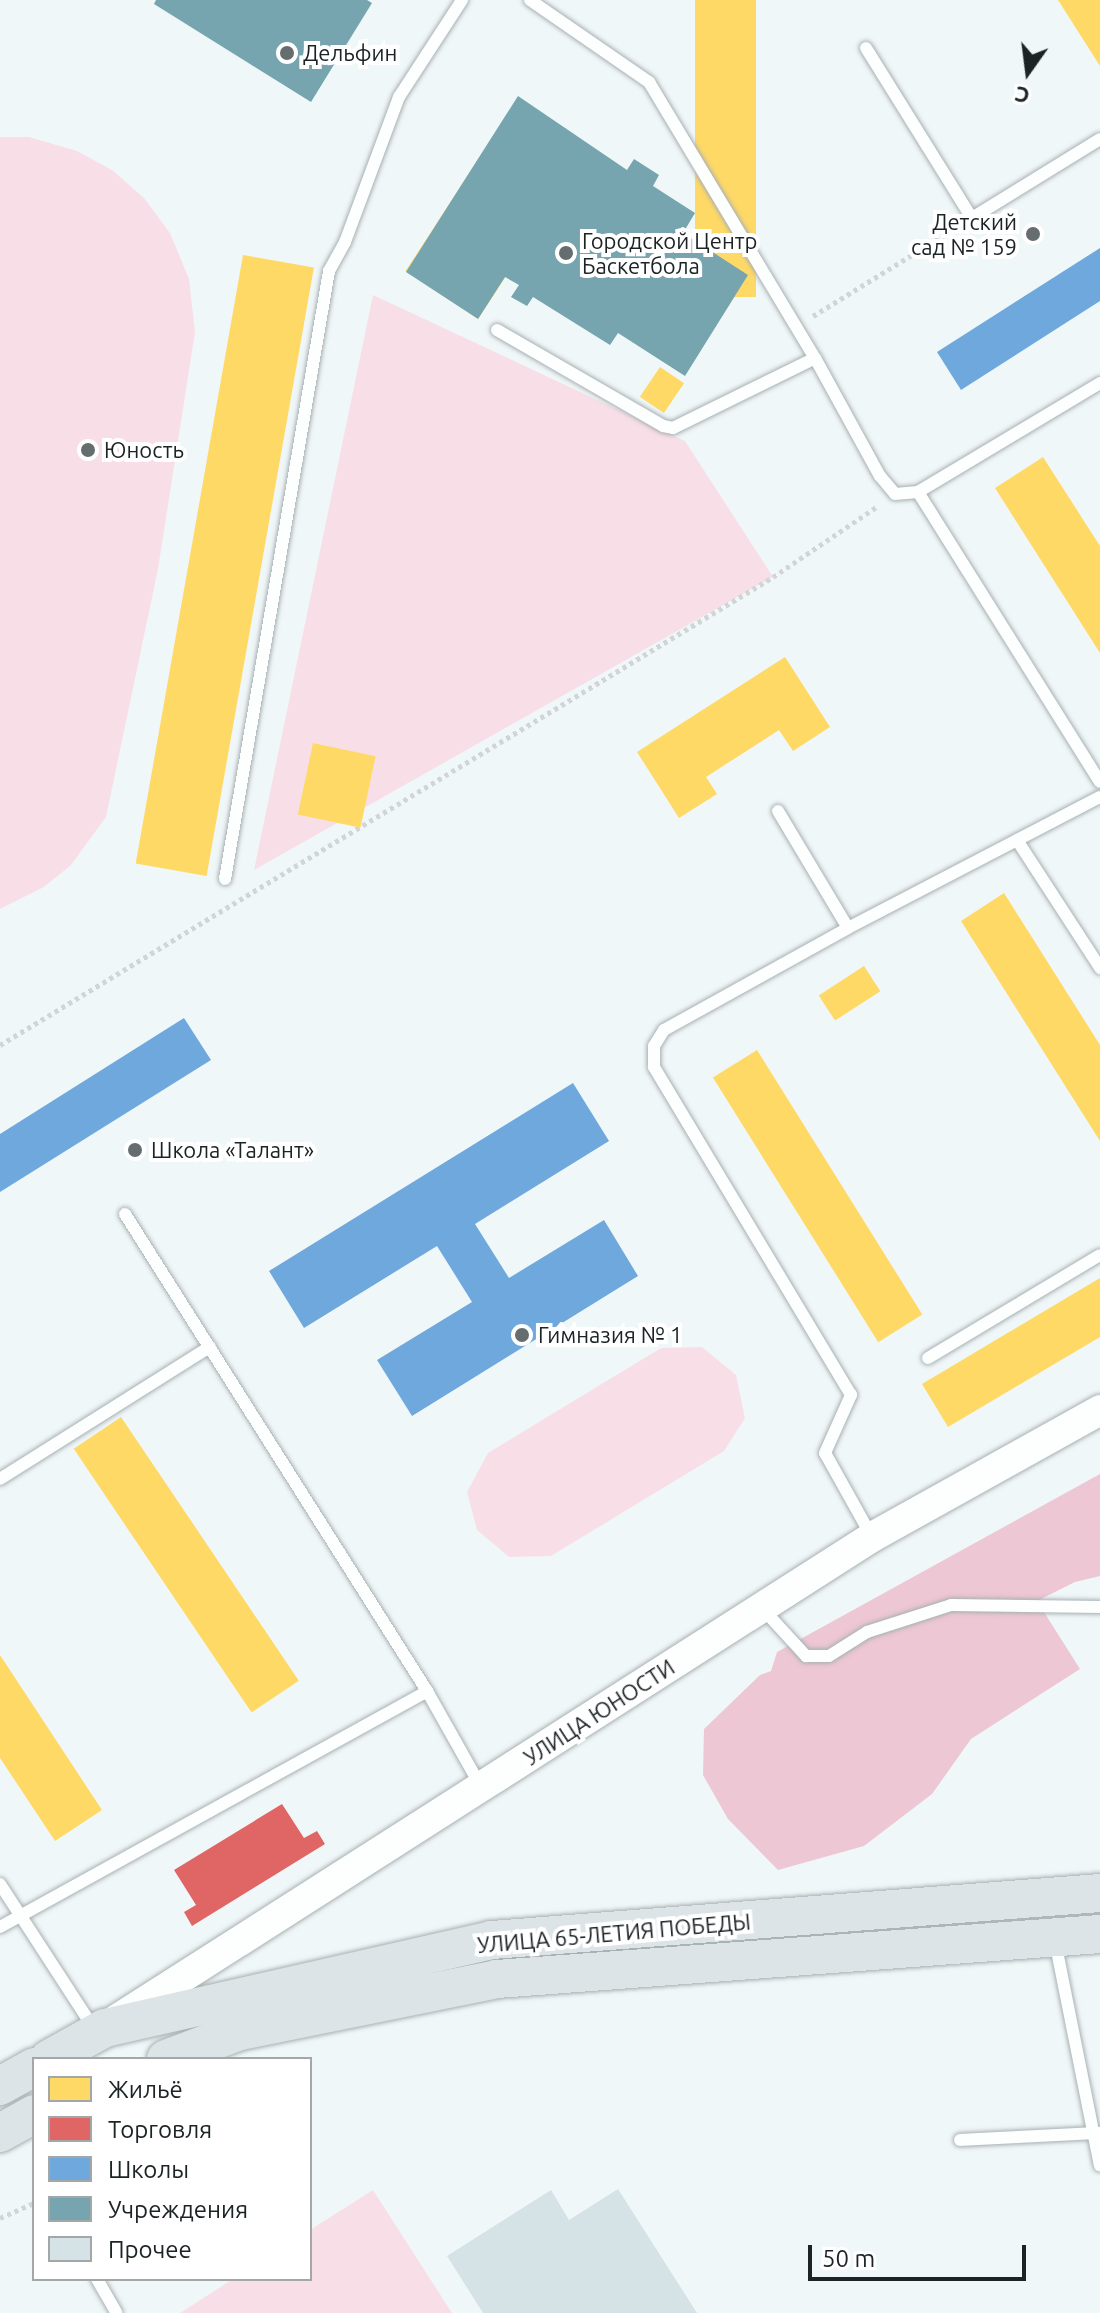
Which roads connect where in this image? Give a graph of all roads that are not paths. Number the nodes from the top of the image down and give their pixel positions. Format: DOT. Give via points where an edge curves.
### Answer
graph roads {
  1 [pos="462,0"];
  2 [pos="530,0"];
  3 [pos="866,48"];
  4 [pos="1100,139"];
  5 [pos="497,330"];
  6 [pos="815,358"];
  7 [pos="1100,383"];
  8 [pos="918,492"];
  9 [pos="1100,782"];
  10 [pos="1100,797"];
  11 [pos="778,811"];
  12 [pos="1017,840"];
  13 [pos="225,879"];
  14 [pos="848,928"];
  15 [pos="1100,968"];
  16 [pos="125,1214"];
  17 [pos="1100,1255"];
  18 [pos="210,1347"];
  19 [pos="928,1358"];
  20 [pos="1100,1410"];
  21 [pos="0,1479"];
  22 [pos="872,1537"];
  23 [pos="761,1607"];
  24 [pos="1100,1607"];
  25 [pos="427,1691"];
  26 [pos="482,1787"];
  27 [pos="0,1884"];
  28 [pos="1100,1893"];
  29 [pos="21,1916"];
  30 [pos="0,1927"];
  31 [pos="1100,1934"];
  32 [pos="1054,1938"];
  33 [pos="101,2030"];
  34 [pos="53,2057"];
  35 [pos="171,2057"];
  36 [pos="32,2068"];
  37 [pos="0,2086"];
  38 [pos="32,2115"];
  39 [pos="0,2133"];
  40 [pos="1097,2134"];
  41 [pos="960,2140"];
  42 [pos="1100,2166"];
  43 [pos="98,2281"];
  44 [pos="117,2313"];
  1 -- 13 [label="lane" via="399,97 345,242 329,271"];
  2 -- 6 [label="lane" via="649,82"];
  3 -- 4 [label="lane" via="972,218"];
  5 -- 6 [label="lane" via="673,428"];
  6 -- 8 [label="lane" via="880,476 895,494"];
  7 -- 8 [label="lane"];
  8 -- 9 [label="lane"];
  10 -- 12 [label="lane"];
  11 -- 14 [label="lane"];
  12 -- 14 [label="lane"];
  12 -- 15 [label="lane"];
  14 -- 22 [label="lane" via="664,1030 652,1057 851,1395 825,1453"];
  16 -- 18 [label="lane"];
  17 -- 19 [label="lane"];
  18 -- 21 [label="lane"];
  18 -- 25 [label="lane"];
  20 -- 22 [label="street, УЛИЦА ЮНОСТИ"];
  22 -- 23 [label="street, УЛИЦА ЮНОСТИ"];
  23 -- 24 [label="lane" via="806,1656 829,1656 867,1632 951,1605"];
  23 -- 26 [label="street, УЛИЦА ЮНОСТИ"];
  25 -- 26 [label="lane"];
  25 -- 29 [label="lane"];
  26 -- 33 [label="street, УЛИЦА ЮНОСТИ"];
  27 -- 29 [label="lane"];
  28 -- 33 [label="main road, УЛИЦА 65-ЛЕТИЯ ПОБЕДЫ" via="492,1940"];
  29 -- 30 [label="lane"];
  29 -- 33 [label="lane"];
  31 -- 32 [label="main road, УЛИЦА 65-ЛЕТИЯ ПОБЕДЫ"];
  32 -- 35 [label="main road, УЛИЦА 65-ЛЕТИЯ ПОБЕДЫ" via="497,1979 240,2031"];
  32 -- 40 [label="lane"];
  33 -- 34 [label="main road, УЛИЦА 65-ЛЕТИЯ ПОБЕДЫ"];
  36 -- 37 [label="main road"];
  38 -- 39 [label="main road"];
  40 -- 41 [label="lane"];
  40 -- 42 [label="lane"];
  43 -- 44 [label="lane"];
}
